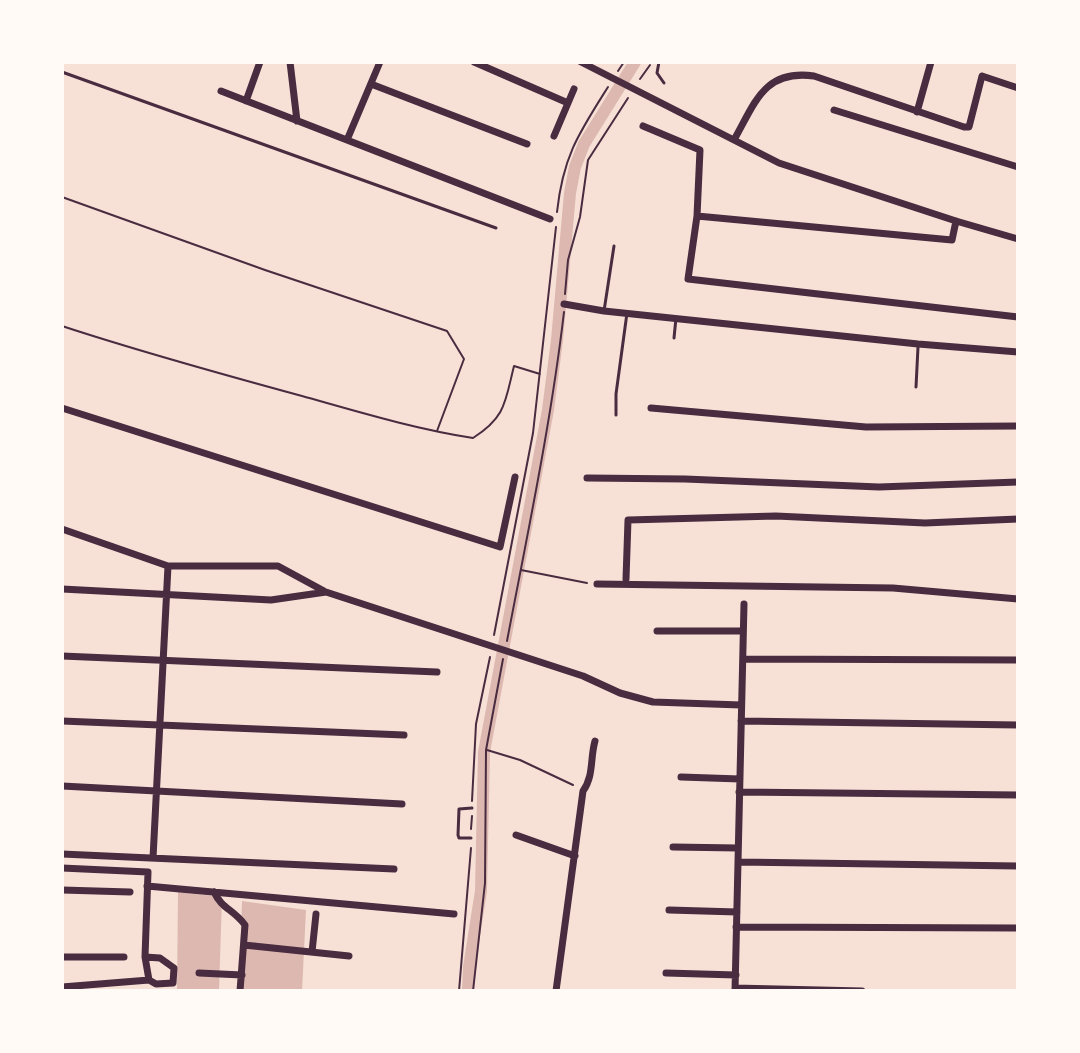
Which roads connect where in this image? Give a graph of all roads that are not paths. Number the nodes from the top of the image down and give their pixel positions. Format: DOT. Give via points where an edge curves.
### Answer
graph roads {
  1 [pos="260,62"];
  2 [pos="290,62"];
  3 [pos="380,62"];
  4 [pos="474,62"];
  5 [pos="581,62"];
  6 [pos="659,62"];
  7 [pos="931,62"];
  8 [pos="62,72"];
  9 [pos="664,83"];
  10 [pos="371,84"];
  11 [pos="1018,88"];
  12 [pos="574,89"];
  13 [pos="221,91"];
  14 [pos="246,101"];
  15 [pos="568,103"];
  16 [pos="834,110"];
  17 [pos="917,112"];
  18 [pos="297,121"];
  19 [pos="643,126"];
  20 [pos="554,136"];
  21 [pos="347,140"];
  22 [pos="734,140"];
  23 [pos="527,144"];
  24 [pos="1018,167"];
  25 [pos="697,216"];
  26 [pos="550,219"];
  27 [pos="956,221"];
  28 [pos="496,228"];
  29 [pos="1018,239"];
  30 [pos="614,246"];
  31 [pos="564,304"];
  32 [pos="604,311"];
  33 [pos="627,313"];
  34 [pos="1018,317"];
  35 [pos="676,318"];
  36 [pos="674,338"];
  37 [pos="918,344"];
  38 [pos="1018,352"];
  39 [pos="916,387"];
  40 [pos="62,408"];
  41 [pos="651,408"];
  42 [pos="616,415"];
  43 [pos="1018,426"];
  44 [pos="515,477"];
  45 [pos="587,478"];
  46 [pos="1018,482"];
  47 [pos="1018,519"];
  48 [pos="62,529"];
  49 [pos="168,566"];
  50 [pos="626,579"];
  51 [pos="597,584"];
  52 [pos="62,589"];
  53 [pos="326,592"];
  54 [pos="167,594"];
  55 [pos="1018,599"];
  56 [pos="744,604"];
  57 [pos="657,631"];
  58 [pos="743,631"];
  59 [pos="62,656"];
  60 [pos="743,659"];
  61 [pos="1018,660"];
  62 [pos="163,661"];
  63 [pos="437,672"];
  64 [pos="741,705"];
  65 [pos="62,721"];
  66 [pos="741,721"];
  67 [pos="160,725"];
  68 [pos="1018,725"];
  69 [pos="404,735"];
  70 [pos="595,741"];
  71 [pos="681,777"];
  72 [pos="740,779"];
  73 [pos="62,786"];
  74 [pos="156,791"];
  75 [pos="739,792"];
  76 [pos="1018,795"];
  77 [pos="402,804"];
  78 [pos="472,808"];
  79 [pos="516,835"];
  80 [pos="471,838"];
  81 [pos="673,847"];
  82 [pos="738,848"];
  83 [pos="62,854"];
  84 [pos="575,856"];
  85 [pos="153,858"];
  86 [pos="738,862"];
  87 [pos="1018,866"];
  88 [pos="62,868"];
  89 [pos="394,869"];
  90 [pos="147,886"];
  91 [pos="62,890"];
  92 [pos="130,892"];
  93 [pos="214,892"];
  94 [pos="669,910"];
  95 [pos="737,912"];
  96 [pos="316,914"];
  97 [pos="454,914"];
  98 [pos="736,927"];
  99 [pos="1018,928"];
  100 [pos="244,945"];
  101 [pos="312,952"];
  102 [pos="349,956"];
  103 [pos="62,957"];
  104 [pos="124,957"];
  105 [pos="145,957"];
  106 [pos="199,973"];
  107 [pos="666,973"];
  108 [pos="62,974"];
  109 [pos="242,975"];
  110 [pos="736,975"];
  111 [pos="149,980"];
  112 [pos="62,986"];
  113 [pos="175,987"];
  114 [pos="735,989"];
  115 [pos="240,991"];
  116 [pos="556,991"];
  117 [pos="862,991"];
  1 -- 14 [label="street"];
  2 -- 18 [label="street"];
  3 -- 10 [label="street"];
  4 -- 15 [label="street"];
  5 -- 22 [label="street"];
  6 -- 9 [label="lane" via="657,73"];
  7 -- 17 [label="street"];
  8 -- 28 [label="lane"];
  10 -- 21 [label="street"];
  10 -- 23 [label="street"];
  11 -- 17 [label="street" via="982,76 969,127"];
  12 -- 15 [label="street"];
  13 -- 14 [label="street"];
  14 -- 18 [label="street"];
  15 -- 20 [label="street"];
  16 -- 24 [label="street"];
  17 -- 22 [label="street" via="797,73 768,83"];
  18 -- 21 [label="street"];
  19 -- 25 [label="street" via="700,150"];
  21 -- 26 [label="street"];
  22 -- 27 [label="street" via="779,163"];
  25 -- 27 [label="street" via="952,240"];
  25 -- 34 [label="street" via="688,279"];
  27 -- 29 [label="street"];
  30 -- 32 [label="lane"];
  31 -- 32 [label="street"];
  32 -- 33 [label="street"];
  33 -- 35 [label="street"];
  33 -- 42 [label="lane"];
  35 -- 36 [label="lane"];
  35 -- 37 [label="street"];
  37 -- 38 [label="street"];
  37 -- 39 [label="lane"];
  40 -- 44 [label="street" via="500,547"];
  41 -- 43 [label="street" via="866,427"];
  45 -- 46 [label="street" via="879,487"];
  47 -- 50 [label="street" via="628,520"];
  48 -- 49 [label="street"];
  49 -- 53 [label="street" via="278,566"];
  49 -- 54 [label="street"];
  51 -- 55 [label="street" via="893,588"];
  52 -- 54 [label="street"];
  53 -- 54 [label="street" via="271,600"];
  53 -- 64 [label="street" via="653,702"];
  54 -- 62 [label="street"];
  56 -- 58 [label="street"];
  57 -- 58 [label="street"];
  58 -- 60 [label="street"];
  59 -- 62 [label="street"];
  60 -- 61 [label="street"];
  60 -- 64 [label="street"];
  62 -- 63 [label="street"];
  62 -- 67 [label="street"];
  64 -- 66 [label="street"];
  65 -- 67 [label="street"];
  66 -- 68 [label="street"];
  66 -- 72 [label="street"];
  67 -- 69 [label="street"];
  67 -- 74 [label="street"];
  70 -- 84 [label="street"];
  71 -- 72 [label="street"];
  72 -- 75 [label="street"];
  73 -- 74 [label="street"];
  74 -- 77 [label="street"];
  74 -- 85 [label="street"];
  75 -- 76 [label="street"];
  75 -- 82 [label="street"];
  78 -- 80 [label="lane" via="459,809 458,835"];
  79 -- 84 [label="street"];
  81 -- 82 [label="street"];
  82 -- 86 [label="street"];
  83 -- 85 [label="street"];
  84 -- 116 [label="street"];
  85 -- 89 [label="street"];
  86 -- 87 [label="street"];
  86 -- 95 [label="street"];
  88 -- 90 [label="street" via="148,872"];
  90 -- 93 [label="street"];
  90 -- 105 [label="street"];
  91 -- 92 [label="street"];
  93 -- 97 [label="street"];
  93 -- 100 [label="street" via="245,925"];
  94 -- 95 [label="street"];
  95 -- 98 [label="street"];
  96 -- 101 [label="street"];
  98 -- 99 [label="street"];
  98 -- 110 [label="street"];
  100 -- 101 [label="street"];
  100 -- 109 [label="street"];
  101 -- 102 [label="street"];
  103 -- 104 [label="street"];
  105 -- 111 [label="street"];
  105 -- 113 [label="street" via="160,958 174,968"];
  106 -- 109 [label="street"];
  107 -- 110 [label="street"];
  108 -- 112 [label="street"];
  109 -- 115 [label="street"];
  110 -- 114 [label="street"];
  111 -- 112 [label="street"];
  111 -- 113 [label="street"];
  114 -- 117 [label="street"];
}
